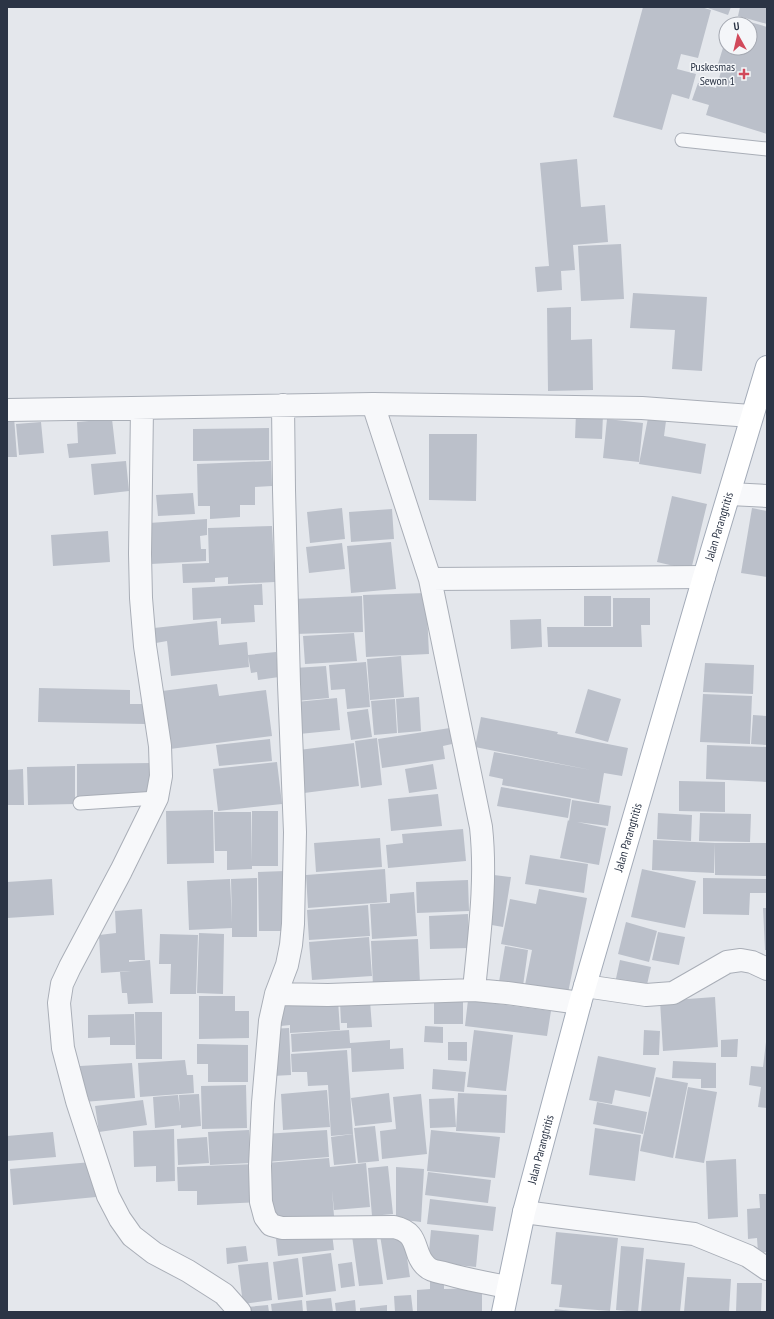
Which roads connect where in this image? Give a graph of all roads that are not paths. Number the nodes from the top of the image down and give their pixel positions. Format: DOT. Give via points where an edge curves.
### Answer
graph roads {
  1 [pos="682,140"];
  2 [pos="767,149"];
  3 [pos="767,367"];
  4 [pos="373,404"];
  5 [pos="283,405"];
  6 [pos="142,408"];
  7 [pos="7,410"];
  8 [pos="751,416"];
  9 [pos="730,494"];
  10 [pos="767,496"];
  11 [pos="704,577"];
  12 [pos="430,579"];
  13 [pos="157,798"];
  14 [pos="80,803"];
  15 [pos="767,969"];
  16 [pos="474,990"];
  17 [pos="276,994"];
  18 [pos="583,994"];
  19 [pos="524,1212"];
  20 [pos="767,1269"];
  21 [pos="507,1287"];
  22 [pos="240,1312"];
  23 [pos="503,1312"];
  1 -- 2 [label="lane"];
  3 -- 8 [label="main road, Jalan Parangtritis"];
  4 -- 5 [label="street"];
  4 -- 8 [label="street" via="642,408"];
  4 -- 12 [label="street"];
  5 -- 6 [label="street"];
  5 -- 17 [label="street" via="295,832 291,945 287,965"];
  6 -- 7 [label="street"];
  6 -- 13 [label="street" via="141,598 145,646 162,762"];
  8 -- 9 [label="main road, Jalan Parangtritis"];
  9 -- 10 [label="street"];
  9 -- 11 [label="main road, Jalan Parangtritis"];
  11 -- 12 [label="street"];
  11 -- 18 [label="main road, Jalan Parangtritis"];
  12 -- 16 [label="street" via="484,851 484,880"];
  13 -- 14 [label="lane"];
  13 -- 22 [label="street" via="62,984 58,1003 63,1048 77,1101 108,1196 120,1219 132,1236 154,1253 224,1294"];
  15 -- 18 [label="street" via="740,960 728,962 673,993"];
  16 -- 17 [label="street"];
  16 -- 18 [label="street"];
  17 -- 21 [label="street" via="270,1021 263,1103 260,1166 261,1202 265,1218 271,1225 282,1228 394,1227 412,1238 422,1262 428,1269"];
  18 -- 19 [label="main road, Jalan Parangtritis"];
  19 -- 20 [label="street" via="694,1234 748,1256"];
  19 -- 21 [label="main road, Jalan Parangtritis"];
  21 -- 23 [label="main road, Jalan Parangtritis"];
}
